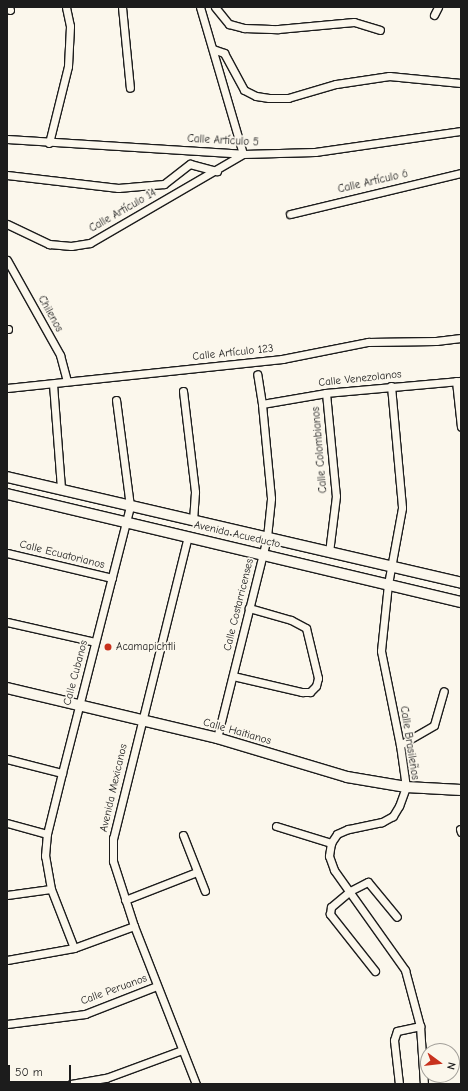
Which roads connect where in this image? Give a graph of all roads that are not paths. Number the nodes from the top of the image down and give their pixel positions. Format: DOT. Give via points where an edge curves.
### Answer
graph roads {
  1 [pos="66,7"];
  2 [pos="122,7"];
  3 [pos="200,7"];
  4 [pos="215,7"];
  5 [pos="438,7"];
  6 [pos="434,15"];
  7 [pos="380,30"];
  8 [pos="213,49"];
  9 [pos="461,83"];
  10 [pos="130,88"];
  11 [pos="461,131"];
  12 [pos="7,139"];
  13 [pos="49,143"];
  14 [pos="243,154"];
  15 [pos="217,171"];
  16 [pos="461,173"];
  17 [pos="7,175"];
  18 [pos="290,214"];
  19 [pos="7,224"];
  20 [pos="7,260"];
  21 [pos="461,338"];
  22 [pos="257,374"];
  23 [pos="67,381"];
  24 [pos="459,381"];
  25 [pos="53,384"];
  26 [pos="392,386"];
  27 [pos="7,388"];
  28 [pos="183,391"];
  29 [pos="326,393"];
  30 [pos="116,400"];
  31 [pos="262,404"];
  32 [pos="461,427"];
  33 [pos="7,477"];
  34 [pos="61,489"];
  35 [pos="7,494"];
  36 [pos="130,506"];
  37 [pos="193,521"];
  38 [pos="126,522"];
  39 [pos="188,536"];
  40 [pos="267,536"];
  41 [pos="329,552"];
  42 [pos="7,553"];
  43 [pos="263,553"];
  44 [pos="392,567"];
  45 [pos="112,578"];
  46 [pos="461,583"];
  47 [pos="388,584"];
  48 [pos="461,602"];
  49 [pos="249,608"];
  50 [pos="7,622"];
  51 [pos="96,642"];
  52 [pos="233,676"];
  53 [pos="7,688"];
  54 [pos="444,691"];
  55 [pos="78,706"];
  56 [pos="142,721"];
  57 [pos="217,738"];
  58 [pos="400,745"];
  59 [pos="7,759"];
  60 [pos="62,773"];
  61 [pos="406,787"];
  62 [pos="461,790"];
  63 [pos="7,823"];
  64 [pos="276,826"];
  65 [pos="47,834"];
  66 [pos="183,835"];
  67 [pos="331,843"];
  68 [pos="197,872"];
  69 [pos="51,889"];
  70 [pos="205,891"];
  71 [pos="350,891"];
  72 [pos="7,896"];
  73 [pos="125,900"];
  74 [pos="397,917"];
  75 [pos="134,926"];
  76 [pos="74,948"];
  77 [pos="7,960"];
  78 [pos="375,971"];
  79 [pos="157,986"];
  80 [pos="7,1024"];
  81 [pos="420,1026"];
  82 [pos="182,1050"];
  83 [pos="71,1084"];
  84 [pos="196,1084"];
  85 [pos="399,1084"];
  86 [pos="424,1084"];
  1 -- 13 [label="street" via="70,26 68,66"];
  2 -- 10 [label="street"];
  3 -- 8 [label="street"];
  4 -- 7 [label="street" via="229,24 244,28 278,29 354,22"];
  5 -- 6 [label="street"];
  8 -- 9 [label="street" via="224,53 244,90 256,96 269,98 288,98 336,84 389,76"];
  8 -- 14 [label="street"];
  11 -- 14 [label="street, Calle Artículo 5" via="315,152"];
  12 -- 13 [label="street, Calle Artículo 5"];
  13 -- 14 [label="street, Calle Artículo 5" via="213,150"];
  14 -- 15 [label="street, Calle Artículo 14"];
  15 -- 17 [label="street" via="190,164 171,180 154,187 118,188"];
  15 -- 19 [label="street, Calle Artículo 14" via="90,243 71,246 49,244"];
  16 -- 18 [label="street, Calle Artículo 6"];
  20 -- 23 [label="street, Chilenos" via="60,356"];
  21 -- 23 [label="street, Calle Artículo 123" via="436,342 368,342 282,359"];
  22 -- 31 [label="street, Calle Costarricenses"];
  23 -- 25 [label="street, Calle Artículo 123"];
  24 -- 26 [label="street, Calle Venezolanos"];
  24 -- 32 [label="street"];
  25 -- 27 [label="street, Calle Artículo 123"];
  25 -- 34 [label="street"];
  26 -- 29 [label="street, Calle Venezolanos"];
  26 -- 44 [label="street, Calle Brasileños" via="402,508"];
  28 -- 37 [label="street" via="195,492"];
  29 -- 31 [label="street, Calle Venezolanos"];
  29 -- 41 [label="street, Calle Colombianos" via="336,496"];
  30 -- 36 [label="street, Calle Cubanos"];
  31 -- 40 [label="street, Calle Costarricenses" via="270,498"];
  33 -- 34 [label="main road, Avenida Acueducto"];
  34 -- 36 [label="main road, Avenida Acueducto"];
  35 -- 38 [label="main road, Avenida Acueducto"];
  36 -- 37 [label="main road, Avenida Acueducto"];
  36 -- 38 [label="street, Calle Cubanos"];
  37 -- 40 [label="main road, Avenida Acueducto"];
  38 -- 39 [label="main road, Avenida Acueducto"];
  38 -- 45 [label="street, Calle Cubanos"];
  39 -- 43 [label="main road, Avenida Acueducto"];
  39 -- 56 [label="street, Avenida Mexicanos"];
  40 -- 41 [label="main road, Avenida Acueducto"];
  40 -- 43 [label="street, Calle Costarricenses"];
  41 -- 44 [label="main road, Avenida Acueducto"];
  42 -- 45 [label="street, Calle Ecuatorianos"];
  43 -- 47 [label="main road, Avenida Acueducto"];
  43 -- 49 [label="street, Calle Costarricenses"];
  44 -- 46 [label="main road, Avenida Acueducto"];
  44 -- 47 [label="street, Calle Brasileños"];
  45 -- 51 [label="street, Calle Cubanos"];
  47 -- 48 [label="main road, Avenida Acueducto"];
  47 -- 58 [label="street, Calle Brasileños" via="381,651"];
  49 -- 52 [label="street, Calle Costarricenses"];
  49 -- 52 [label="street" via="291,620 306,628 318,678 316,686 310,692 302,692"];
  50 -- 51 [label="street"];
  51 -- 55 [label="street, Calle Cubanos"];
  52 -- 57 [label="street, Calle Costarricenses"];
  53 -- 55 [label="main road, Calle Haitianos"];
  54 -- 58 [label="street" via="434,725"];
  55 -- 56 [label="main road, Calle Haitianos"];
  55 -- 60 [label="street, Calle Cubanos"];
  56 -- 57 [label="main road, Calle Haitianos"];
  56 -- 73 [label="street, Avenida Mexicanos" via="113,838 113,861"];
  57 -- 61 [label="main road, Calle Haitianos" via="347,776"];
  58 -- 61 [label="street, Calle Brasileños"];
  59 -- 60 [label="street"];
  60 -- 65 [label="street, Calle Cubanos"];
  61 -- 62 [label="main road, Calle Haitianos"];
  61 -- 67 [label="street, Calle Brasileños" via="393,816 382,822 348,829 338,834"];
  63 -- 65 [label="street"];
  64 -- 67 [label="street"];
  65 -- 69 [label="street, Calle Cubanos" via="45,856"];
  66 -- 68 [label="street"];
  67 -- 71 [label="street" via="329,856 334,870"];
  68 -- 70 [label="street"];
  68 -- 73 [label="street"];
  69 -- 72 [label="street"];
  69 -- 76 [label="street, Calle Cubanos"];
  71 -- 74 [label="street" via="368,882"];
  71 -- 78 [label="street" via="331,907 330,914"];
  71 -- 81 [label="street" via="405,970"];
  73 -- 75 [label="street, Avenida Mexicanos"];
  75 -- 76 [label="street"];
  75 -- 79 [label="street, Avenida Mexicanos"];
  76 -- 77 [label="street"];
  79 -- 80 [label="street, Calle Peruanos" via="85,1014"];
  79 -- 82 [label="street, Avenida Mexicanos"];
  81 -- 85 [label="street" via="397,1031 394,1040"];
  81 -- 86 [label="street"];
  82 -- 83 [label="street" via="106,1078"];
  82 -- 84 [label="street, Avenida Mexicanos"];
}
